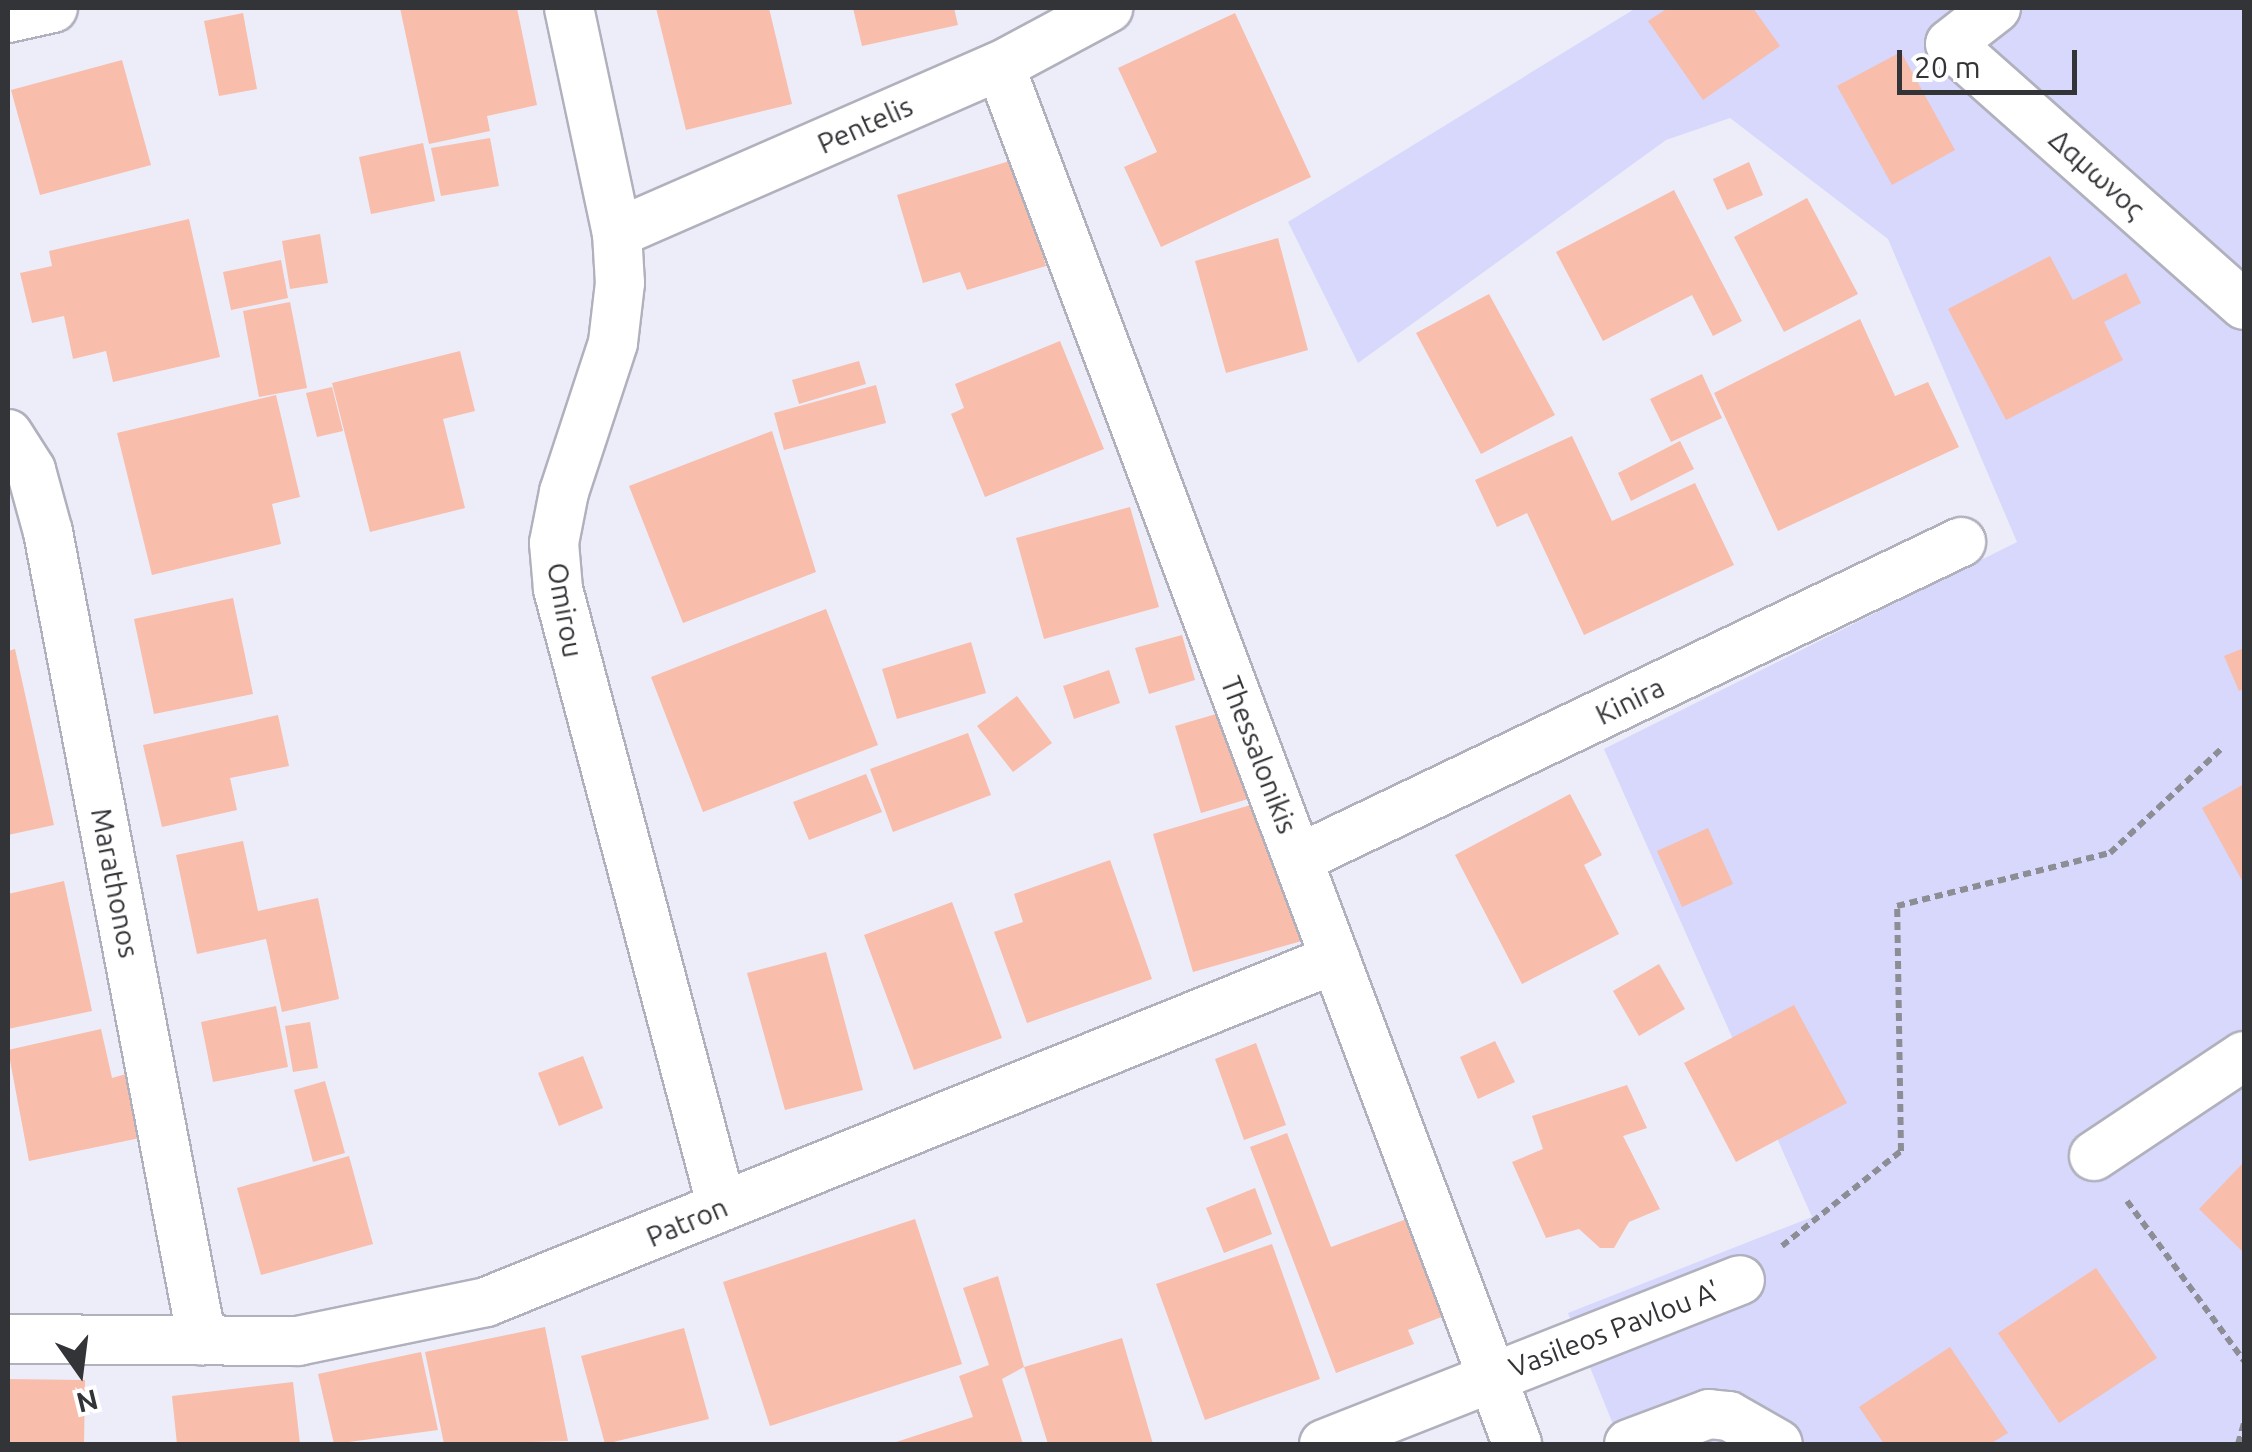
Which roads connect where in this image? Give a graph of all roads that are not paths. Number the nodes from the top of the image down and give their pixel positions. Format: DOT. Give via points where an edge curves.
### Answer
graph roads {
  1 [pos="53,8"];
  2 [pos="569,8"];
  3 [pos="1108,8"];
  4 [pos="1996,8"];
  5 [pos="8,18"];
  6 [pos="1000,66"];
  7 [pos="617,233"];
  8 [pos="2244,305"];
  9 [pos="8,434"];
  10 [pos="1961,542"];
  11 [pos="1298,859"];
  12 [pos="1335,959"];
  13 [pos="2244,1056"];
  14 [pos="2094,1156"];
  15 [pos="722,1207"];
  16 [pos="1740,1280"];
  17 [pos="8,1339"];
  18 [pos="202,1340"];
  19 [pos="1488,1379"];
  20 [pos="1324,1444"];
  21 [pos="1517,1444"];
  22 [pos="1629,1444"];
  23 [pos="1778,1444"];
  1 -- 5 [label="street"];
  2 -- 7 [label="street, Omirou"];
  3 -- 6 [label="street, Pentelis"];
  4 -- 8 [label="street, Δαμωνος" via="1950,44"];
  6 -- 7 [label="street, Pentelis"];
  6 -- 11 [label="street, Thessalonikis"];
  7 -- 15 [label="street, Omirou" via="619,316 564,492 554,542 558,589"];
  9 -- 18 [label="street, Marathonos" via="31,470 48,532"];
  10 -- 11 [label="street, Kinira"];
  11 -- 12 [label="street, Thessalonikis"];
  12 -- 15 [label="street, Patron"];
  12 -- 19 [label="street, Thessalonikis"];
  13 -- 14 [label="street"];
  15 -- 18 [label="street, Patron" via="584,1266 424,1318 298,1340"];
  16 -- 19 [label="street, Vasileos Pavlou A'"];
  17 -- 18 [label="street, Patron"];
  19 -- 20 [label="street, Vasileos Pavlou A'"];
  19 -- 21 [label="street, Thessalonikis"];
  22 -- 23 [label="street" via="1709,1414 1730,1416"];
}
